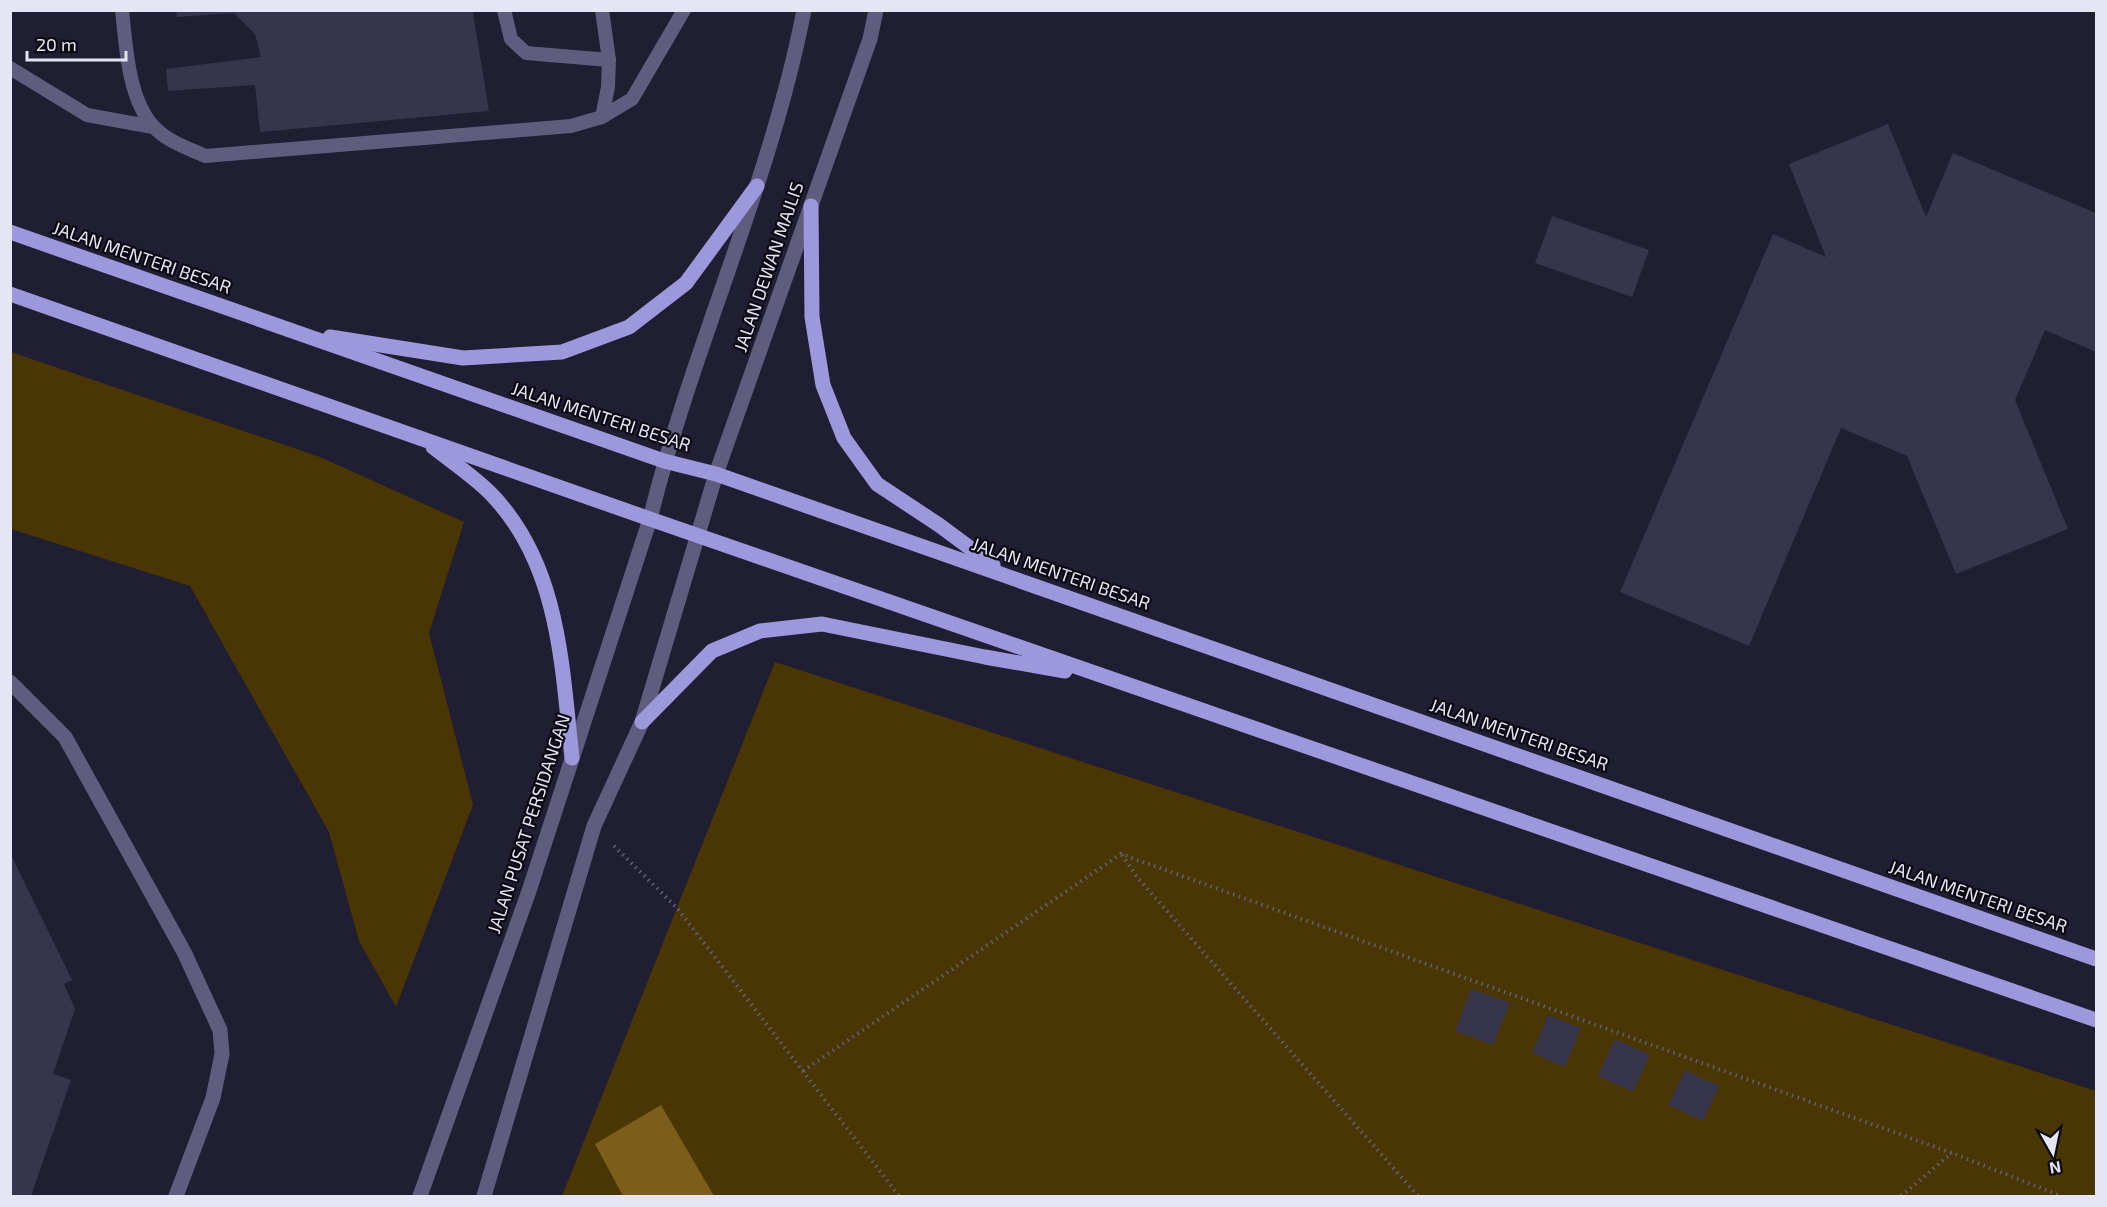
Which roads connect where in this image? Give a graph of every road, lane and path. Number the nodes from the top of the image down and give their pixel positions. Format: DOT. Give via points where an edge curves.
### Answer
graph roads {
  1 [pos="122,10"];
  2 [pos="504,10"];
  3 [pos="602,10"];
  4 [pos="684,10"];
  5 [pos="804,10"];
  6 [pos="876,10"];
  7 [pos="609,60"];
  8 [pos="10,68"];
  9 [pos="602,117"];
  10 [pos="153,127"];
  11 [pos="757,186"];
  12 [pos="811,206"];
  13 [pos="10,232"];
  14 [pos="10,294"];
  15 [pos="291,331"];
  16 [pos="424,439"];
  17 [pos="664,461"];
  18 [pos="717,474"];
  19 [pos="650,519"];
  20 [pos="699,536"];
  21 [pos="1007,576"];
  22 [pos="1110,678"];
  23 [pos="10,682"];
  24 [pos="642,722"];
  25 [pos="572,758"];
  26 [pos="594,826"];
  27 [pos="1121,854"];
  28 [pos="2097,959"];
  29 [pos="2097,1020"];
  30 [pos="803,1071"];
  31 [pos="1952,1153"];
  32 [pos="176,1197"];
  33 [pos="420,1197"];
  34 [pos="484,1197"];
  35 [pos="899,1197"];
  36 [pos="1418,1197"];
  37 [pos="1901,1197"];
  38 [pos="2061,1197"];
  1 -- 10 [label="lane" via="127,60 138,102"];
  2 -- 7 [label="lane" via="511,39 526,53"];
  3 -- 7 [label="lane"];
  4 -- 9 [label="lane" via="632,99"];
  5 -- 11 [label="street, JALAN DEWAN MAJLIS" via="796,54"];
  6 -- 12 [label="street, JALAN DEWAN MAJLIS" via="870,39"];
  7 -- 9 [label="lane"];
  8 -- 10 [label="lane" via="87,115"];
  9 -- 10 [label="lane" via="571,126 205,156"];
  11 -- 15 [label="main road" via="686,283 629,327 562,352 463,358"];
  11 -- 17 [label="street, JALAN DEWAN MAJLIS"];
  12 -- 18 [label="street, JALAN DEWAN MAJLIS"];
  12 -- 21 [label="main road" via="812,317 823,384 844,438 877,484"];
  13 -- 15 [label="main road, JALAN MENTERI BESAR"];
  14 -- 16 [label="main road"];
  15 -- 17 [label="main road, JALAN MENTERI BESAR"];
  16 -- 19 [label="main road"];
  16 -- 25 [label="main road" via="493,496 518,528 543,576 560,644"];
  17 -- 18 [label="main road, JALAN MENTERI BESAR"];
  17 -- 19 [label="street, JALAN PUSAT PERSIDANGAN"];
  18 -- 20 [label="street, JALAN DEWAN MAJLIS"];
  18 -- 21 [label="main road, JALAN MENTERI BESAR"];
  19 -- 20 [label="main road"];
  19 -- 25 [label="street, JALAN PUSAT PERSIDANGAN"];
  20 -- 22 [label="main road"];
  20 -- 24 [label="street"];
  21 -- 28 [label="main road, JALAN MENTERI BESAR"];
  22 -- 24 [label="main road" via="822,624 760,631 712,651"];
  22 -- 29 [label="main road"];
  23 -- 32 [label="street" via="65,736 184,952 220,1030 222,1054 213,1098"];
  24 -- 26 [label="street"];
  25 -- 33 [label="street, JALAN PUSAT PERSIDANGAN"];
  26 -- 30 [label="path" via="677,908"];
  26 -- 34 [label="street"];
  27 -- 30 [label="path"];
  27 -- 31 [label="path"];
  27 -- 36 [label="path"];
  30 -- 35 [label="path"];
  31 -- 37 [label="path"];
  31 -- 38 [label="path"];
}
